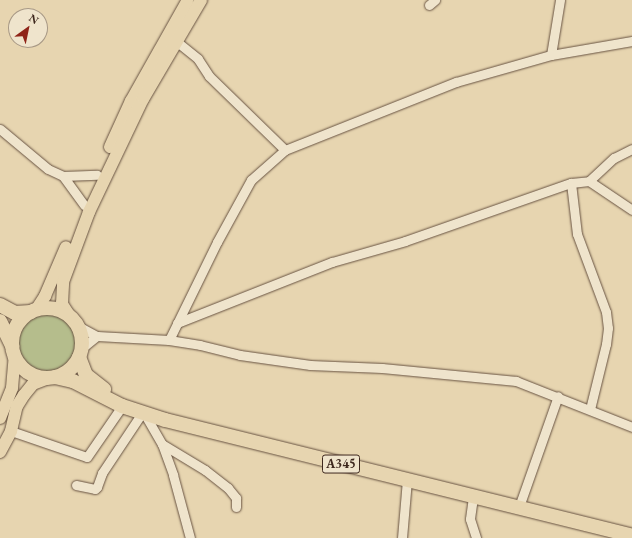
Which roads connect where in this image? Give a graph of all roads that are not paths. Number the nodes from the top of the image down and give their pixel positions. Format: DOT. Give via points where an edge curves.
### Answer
graph roads {
  1 [pos="188,0"];
  2 [pos="201,0"];
  3 [pos="560,0"];
  4 [pos="176,41"];
  5 [pos="632,41"];
  6 [pos="551,55"];
  7 [pos="0,129"];
  8 [pos="632,149"];
  9 [pos="286,150"];
  10 [pos="97,175"];
  11 [pos="63,176"];
  12 [pos="589,180"];
  13 [pos="571,183"];
  14 [pos="84,206"];
  15 [pos="632,210"];
  16 [pos="0,305"];
  17 [pos="34,311"];
  18 [pos="0,321"];
  19 [pos="74,322"];
  20 [pos="177,323"];
  21 [pos="96,336"];
  22 [pos="168,340"];
  23 [pos="14,352"];
  24 [pos="81,353"];
  25 [pos="52,378"];
  26 [pos="558,396"];
  27 [pos="122,406"];
  28 [pos="590,409"];
  29 [pos="143,413"];
  30 [pos="0,418"];
  31 [pos="632,427"];
  32 [pos="11,431"];
  33 [pos="162,444"];
  34 [pos="0,452"];
  35 [pos="408,480"];
  36 [pos="76,485"];
  37 [pos="473,497"];
  38 [pos="521,501"];
  39 [pos="236,507"];
  40 [pos="632,529"];
  41 [pos="632,536"];
  42 [pos="190,538"];
  43 [pos="402,538"];
  44 [pos="476,538"];
  1 -- 10 [label="main road" via="131,101"];
  2 -- 4 [label="main road"];
  3 -- 6 [label="street"];
  4 -- 9 [label="street" via="198,59 209,76"];
  4 -- 19 [label="main road" via="123,138 70,258 61,290 62,304"];
  5 -- 6 [label="street"];
  6 -- 9 [label="street" via="456,82"];
  7 -- 11 [label="street" via="48,169"];
  8 -- 12 [label="street" via="614,158"];
  9 -- 20 [label="street" via="251,180"];
  10 -- 11 [label="street"];
  10 -- 14 [label="main road"];
  11 -- 14 [label="street"];
  12 -- 13 [label="street"];
  12 -- 15 [label="street"];
  13 -- 20 [label="street" via="405,241 332,262"];
  13 -- 28 [label="street" via="577,234 606,312 608,328"];
  14 -- 17 [label="main road" via="45,296"];
  16 -- 17 [label="highway" via="16,313"];
  17 -- 19 [label="highway" via="51,308"];
  17 -- 23 [label="highway" via="17,326 13,335"];
  18 -- 23 [label="highway, A345"];
  19 -- 21 [label="street"];
  19 -- 24 [label="highway, A345"];
  20 -- 22 [label="street"];
  21 -- 22 [label="street"];
  21 -- 24 [label="street"];
  22 -- 26 [label="street" via="200,345 240,356 310,365 382,368 516,381"];
  23 -- 25 [label="highway, A345" via="28,372"];
  23 -- 30 [label="main road" via="12,388"];
  24 -- 25 [label="highway" via="72,368"];
  24 -- 38 [label="highway, A345" via="86,375 98,385 158,411"];
  25 -- 27 [label="highway, A345" via="73,381"];
  25 -- 32 [label="main road" via="29,388 18,406"];
  26 -- 28 [label="street"];
  26 -- 38 [label="street"];
  27 -- 29 [label="highway, A345"];
  27 -- 32 [label="street" via="87,457"];
  28 -- 31 [label="street"];
  29 -- 33 [label="street"];
  29 -- 35 [label="highway, A345"];
  29 -- 36 [label="street" via="102,473 97,487 95,489"];
  32 -- 34 [label="main road"];
  33 -- 39 [label="street" via="205,470 228,488 236,498"];
  33 -- 42 [label="street"];
  35 -- 37 [label="highway, A345"];
  35 -- 43 [label="street"];
  37 -- 41 [label="highway, A345"];
  37 -- 44 [label="street" via="470,519"];
  38 -- 40 [label="highway, A345"];
}
